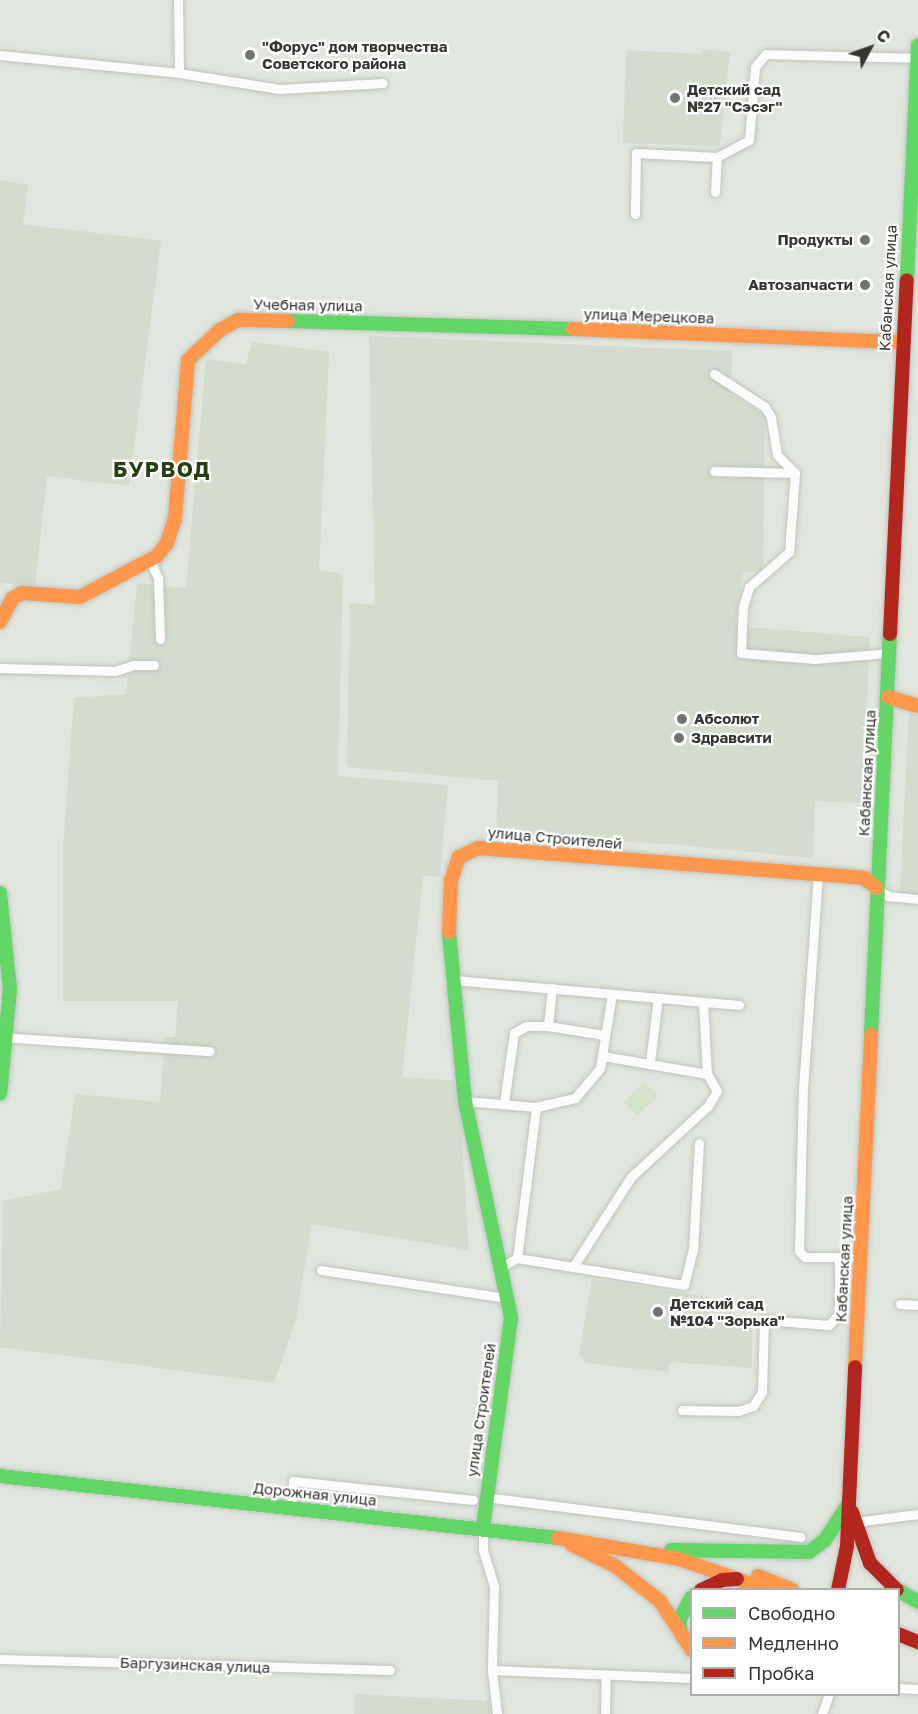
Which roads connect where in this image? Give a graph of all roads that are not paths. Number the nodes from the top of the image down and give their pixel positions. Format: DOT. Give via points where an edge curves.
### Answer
graph roads {
  1 [pos="178,0"];
  2 [pos="0,55"];
  3 [pos="917,59"];
  4 [pos="179,74"];
  5 [pos="383,83"];
  6 [pos="717,157"];
  7 [pos="918,180"];
  8 [pos="715,192"];
  9 [pos="909,195"];
  10 [pos="635,214"];
  11 [pos="395,322"];
  12 [pos="902,342"];
  13 [pos="714,374"];
  14 [pos="714,471"];
  15 [pos="795,473"];
  16 [pos="150,560"];
  17 [pos="0,622"];
  18 [pos="160,639"];
  19 [pos="890,653"];
  20 [pos="154,665"];
  21 [pos="0,668"];
  22 [pos="888,697"];
  23 [pos="918,706"];
  24 [pos="818,874"];
  25 [pos="877,888"];
  26 [pos="0,893"];
  27 [pos="918,899"];
  28 [pos="454,980"];
  29 [pos="552,988"];
  30 [pos="612,994"];
  31 [pos="658,998"];
  32 [pos="703,1002"];
  33 [pos="739,1005"];
  34 [pos="548,1026"];
  35 [pos="603,1035"];
  36 [pos="4,1037"];
  37 [pos="210,1052"];
  38 [pos="603,1056"];
  39 [pos="650,1062"];
  40 [pos="707,1074"];
  41 [pos="0,1094"];
  42 [pos="465,1101"];
  43 [pos="504,1103"];
  44 [pos="536,1107"];
  45 [pos="699,1143"];
  46 [pos="839,1257"];
  47 [pos="517,1258"];
  48 [pos="860,1258"];
  49 [pos="573,1267"];
  50 [pos="499,1268"];
  51 [pos="321,1270"];
  52 [pos="506,1298"];
  53 [pos="900,1304"];
  54 [pos="918,1305"];
  55 [pos="682,1410"];
  56 [pos="0,1476"];
  57 [pos="479,1498"];
  58 [pos="849,1503"];
  59 [pos="291,1509"];
  60 [pos="918,1514"];
  61 [pos="855,1521"];
  62 [pos="483,1528"];
  63 [pos="549,1536"];
  64 [pos="800,1537"];
  65 [pos="627,1548"];
  66 [pos="671,1550"];
  67 [pos="743,1579"];
  68 [pos="705,1588"];
  69 [pos="763,1588"];
  70 [pos="787,1588"];
  71 [pos="838,1588"];
  72 [pos="895,1588"];
  73 [pos="900,1591"];
  74 [pos="690,1601"];
  75 [pos="918,1602"];
  76 [pos="900,1635"];
  77 [pos="682,1639"];
  78 [pos="918,1642"];
  79 [pos="900,1645"];
  80 [pos="690,1648"];
  81 [pos="918,1652"];
  82 [pos="0,1659"];
  83 [pos="390,1670"];
  84 [pos="492,1670"];
  85 [pos="606,1675"];
  86 [pos="690,1678"];
  87 [pos="900,1688"];
  88 [pos="918,1689"];
  89 [pos="828,1696"];
  90 [pos="497,1714"];
  91 [pos="606,1714"];
  92 [pos="822,1714"];
  1 -- 4 [label="street"];
  2 -- 4 [label="street"];
  3 -- 6 [label="street" via="766,54 755,67 749,140"];
  3 -- 9 [label="main road, Кабанская улица"];
  4 -- 5 [label="street" via="280,89"];
  6 -- 8 [label="street"];
  6 -- 10 [label="street" via="636,153"];
  7 -- 9 [label="street"];
  9 -- 12 [label="main road, Кабанская улица"];
  11 -- 12 [label="main road, улица Мерецкова"];
  11 -- 16 [label="main road, Учебная улица" via="238,320 201,347 188,360 185,372 174,519 167,543"];
  12 -- 19 [label="main road, Кабанская улица"];
  13 -- 15 [label="street" via="765,407 771,417 777,455"];
  14 -- 15 [label="street"];
  15 -- 19 [label="street" via="789,552 749,587 743,607 741,653 815,659"];
  16 -- 17 [label="main road, Учебная улица" via="80,597 22,593 13,598"];
  16 -- 18 [label="street" via="158,578"];
  19 -- 22 [label="main road, Кабанская улица"];
  20 -- 21 [label="street" via="133,665 115,671"];
  22 -- 23 [label="main road"];
  22 -- 25 [label="main road, Кабанская улица"];
  24 -- 25 [label="main road, улица Строителей" via="864,878"];
  24 -- 28 [label="main road, улица Строителей" via="468,850 459,857 450,881 448,926"];
  24 -- 46 [label="street" via="803,1087 799,1251 805,1257"];
  25 -- 27 [label="street" via="888,896"];
  25 -- 48 [label="main road, Кабанская улица"];
  26 -- 36 [label="main road" via="10,989"];
  28 -- 29 [label="street"];
  28 -- 42 [label="main road, улица Строителей"];
  29 -- 30 [label="street"];
  29 -- 34 [label="street"];
  30 -- 31 [label="street"];
  30 -- 35 [label="street"];
  31 -- 32 [label="street"];
  31 -- 39 [label="street"];
  32 -- 33 [label="street"];
  32 -- 40 [label="street"];
  34 -- 35 [label="street"];
  34 -- 43 [label="street" via="526,1026 514,1034"];
  35 -- 38 [label="street"];
  36 -- 37 [label="street"];
  36 -- 41 [label="main road"];
  38 -- 39 [label="street"];
  38 -- 44 [label="street" via="600,1068 575,1098"];
  39 -- 40 [label="street"];
  40 -- 49 [label="street" via="717,1091 708,1106 631,1177"];
  42 -- 43 [label="street"];
  42 -- 50 [label="main road, улица Строителей"];
  43 -- 44 [label="street"];
  44 -- 47 [label="street"];
  45 -- 49 [label="street" via="693,1250 684,1285"];
  46 -- 48 [label="street"];
  46 -- 55 [label="street" via="839,1314 829,1324 765,1320 762,1392 753,1406 738,1412"];
  47 -- 49 [label="street"];
  47 -- 50 [label="street"];
  48 -- 58 [label="main road, Кабанская улица"];
  50 -- 52 [label="main road, улица Строителей"];
  51 -- 52 [label="street"];
  52 -- 57 [label="main road, улица Строителей" via="511,1318"];
  53 -- 54 [label="street"];
  56 -- 59 [label="main road, Дорожная улица"];
  57 -- 59 [label="street" via="293,1481"];
  57 -- 62 [label="main road, улица Строителей"];
  57 -- 64 [label="street"];
  58 -- 61 [label="main road, Кабанская улица"];
  58 -- 66 [label="main road" via="825,1540 809,1552"];
  58 -- 71 [label="main road, Кабанская улица" via="847,1546"];
  59 -- 62 [label="main road, Дорожная улица"];
  60 -- 61 [label="street"];
  61 -- 72 [label="main road, Кабанская улица" via="870,1563"];
  62 -- 63 [label="main road, Дорожная улица"];
  62 -- 84 [label="street" via="483,1550 494,1587"];
  63 -- 65 [label="main road, Дорожная улица"];
  63 -- 77 [label="main road" via="594,1554 630,1576 660,1601"];
  65 -- 66 [label="main road, Дорожная улица"];
  65 -- 67 [label="main road, Дорожная улица"];
  66 -- 70 [label="main road, Дорожная улица" via="732,1566"];
  67 -- 68 [label="main road" via="722,1580"];
  67 -- 69 [label="main road, Дорожная улица"];
  73 -- 75 [label="main road, Кабанская улица"];
  74 -- 77 [label="main road" via="679,1620"];
  76 -- 78 [label="main road"];
  77 -- 80 [label="main road"];
  79 -- 81 [label="main road"];
  82 -- 83 [label="street, Баргузинская улица"];
  84 -- 85 [label="street"];
  84 -- 90 [label="street"];
  85 -- 86 [label="street"];
  85 -- 91 [label="street"];
  87 -- 88 [label="street"];
  89 -- 92 [label="street"];
}
